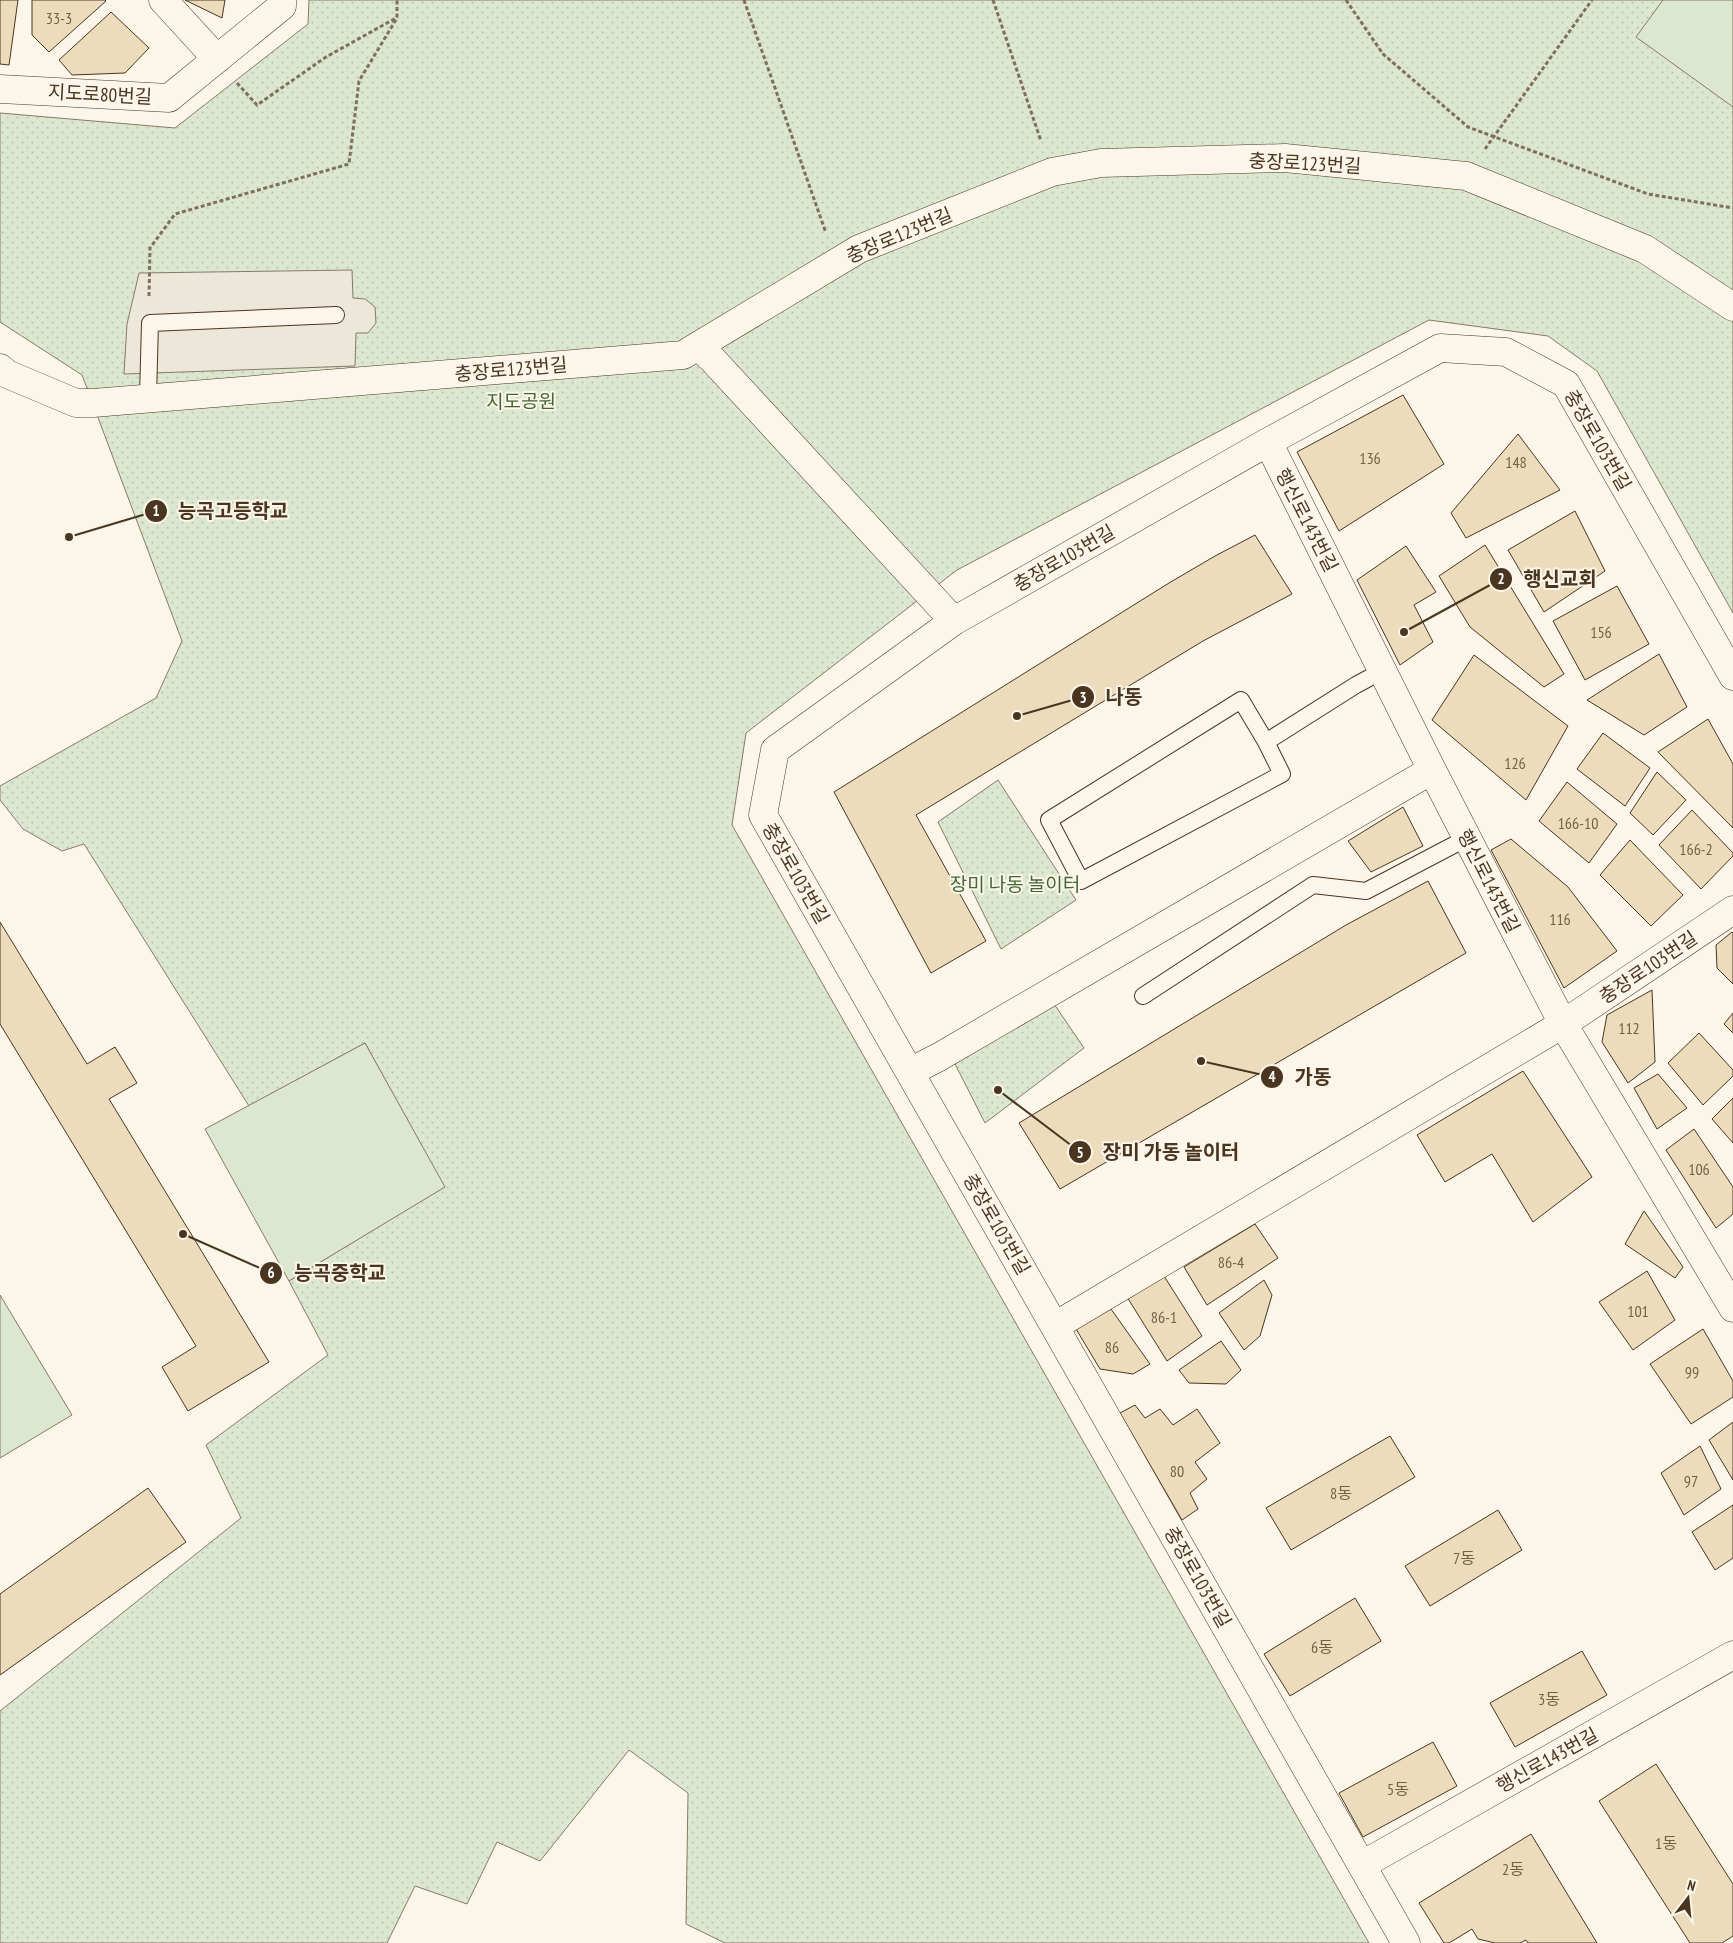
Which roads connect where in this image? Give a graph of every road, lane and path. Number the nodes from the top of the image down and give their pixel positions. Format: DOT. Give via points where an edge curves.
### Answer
graph roads {
  1 [pos="163,0"];
  2 [pos="282,0"];
  3 [pos="397,0"];
  4 [pos="744,0"];
  5 [pos="993,0"];
  6 [pos="1346,0"];
  7 [pos="1592,0"];
  8 [pos="397,18"];
  9 [pos="217,59"];
  10 [pos="0,89"];
  11 [pos="1052,172"];
  12 [pos="1466,176"];
  13 [pos="1733,208"];
  14 [pos="836,263"];
  15 [pos="1733,307"];
  16 [pos="336,315"];
  17 [pos="150,324"];
  18 [pos="698,346"];
  19 [pos="0,368"];
  20 [pos="148,398"];
  21 [pos="1268,442"];
  22 [pos="954,621"];
  23 [pos="1382,671"];
  24 [pos="1733,676"];
  25 [pos="1266,742"];
  26 [pos="1432,770"];
  27 [pos="1467,838"];
  28 [pos="1733,910"];
  29 [pos="1143,996"];
  30 [pos="1564,1024"];
  31 [pos="910,1072"];
  32 [pos="1733,1308"];
  33 [pos="1055,1326"];
  34 [pos="1733,1655"];
  35 [pos="1362,1865"];
  36 [pos="1406,1943"];
  1 -- 9 [label="street"];
  2 -- 9 [label="street, 지도로80번길" via="282,6"];
  3 -- 8 [label="path"];
  4 -- 14 [label="path"];
  5 -- 11 [label="path"];
  6 -- 13 [label="path" via="1384,54 1468,127 1648,194"];
  7 -- 12 [label="path"];
  8 -- 9 [label="path" via="326,56 257,105"];
  8 -- 17 [label="path" via="359,80 350,164 175,214 150,248"];
  9 -- 10 [label="street, 지도로80번길" via="169,98"];
  11 -- 12 [label="street, 충장로123번길" via="1101,164 1285,158"];
  11 -- 14 [label="street, 충장로123번길" via="859,249"];
  12 -- 15 [label="street, 충장로123번길" via="1645,249"];
  14 -- 18 [label="street, 충장로123번길"];
  16 -- 17 [label="lane"];
  17 -- 20 [label="lane"];
  18 -- 20 [label="street, 충장로123번길" via="683,355"];
  18 -- 22 [label="street"];
  19 -- 20 [label="street, 충장로123번길" via="7,374 76,403"];
  21 -- 22 [label="street, 충장로103번길"];
  21 -- 23 [label="street, 행신로143번길"];
  21 -- 24 [label="street, 충장로103번길" via="1440,348 1506,352 1566,384"];
  22 -- 31 [label="street, 충장로103번길" via="776,750 763,814"];
  23 -- 25 [label="lane"];
  23 -- 26 [label="street, 행신로143번길"];
  25 -- 25 [label="lane" via="1241,700 1049,820 1081,881 1282,774"];
  26 -- 27 [label="street, 행신로143번길"];
  26 -- 31 [label="street"];
  27 -- 29 [label="lane" via="1366,891 1313,885"];
  27 -- 30 [label="street, 행신로143번길"];
  28 -- 30 [label="street, 충장로103번길"];
  30 -- 32 [label="street, 행신로143번길"];
  30 -- 33 [label="street, 충장로103번길"];
  31 -- 33 [label="street, 충장로103번길"];
  33 -- 35 [label="street, 충장로103번길"];
  34 -- 35 [label="street, 행신로143번길"];
  35 -- 36 [label="street, 충장로103번길"];
}
